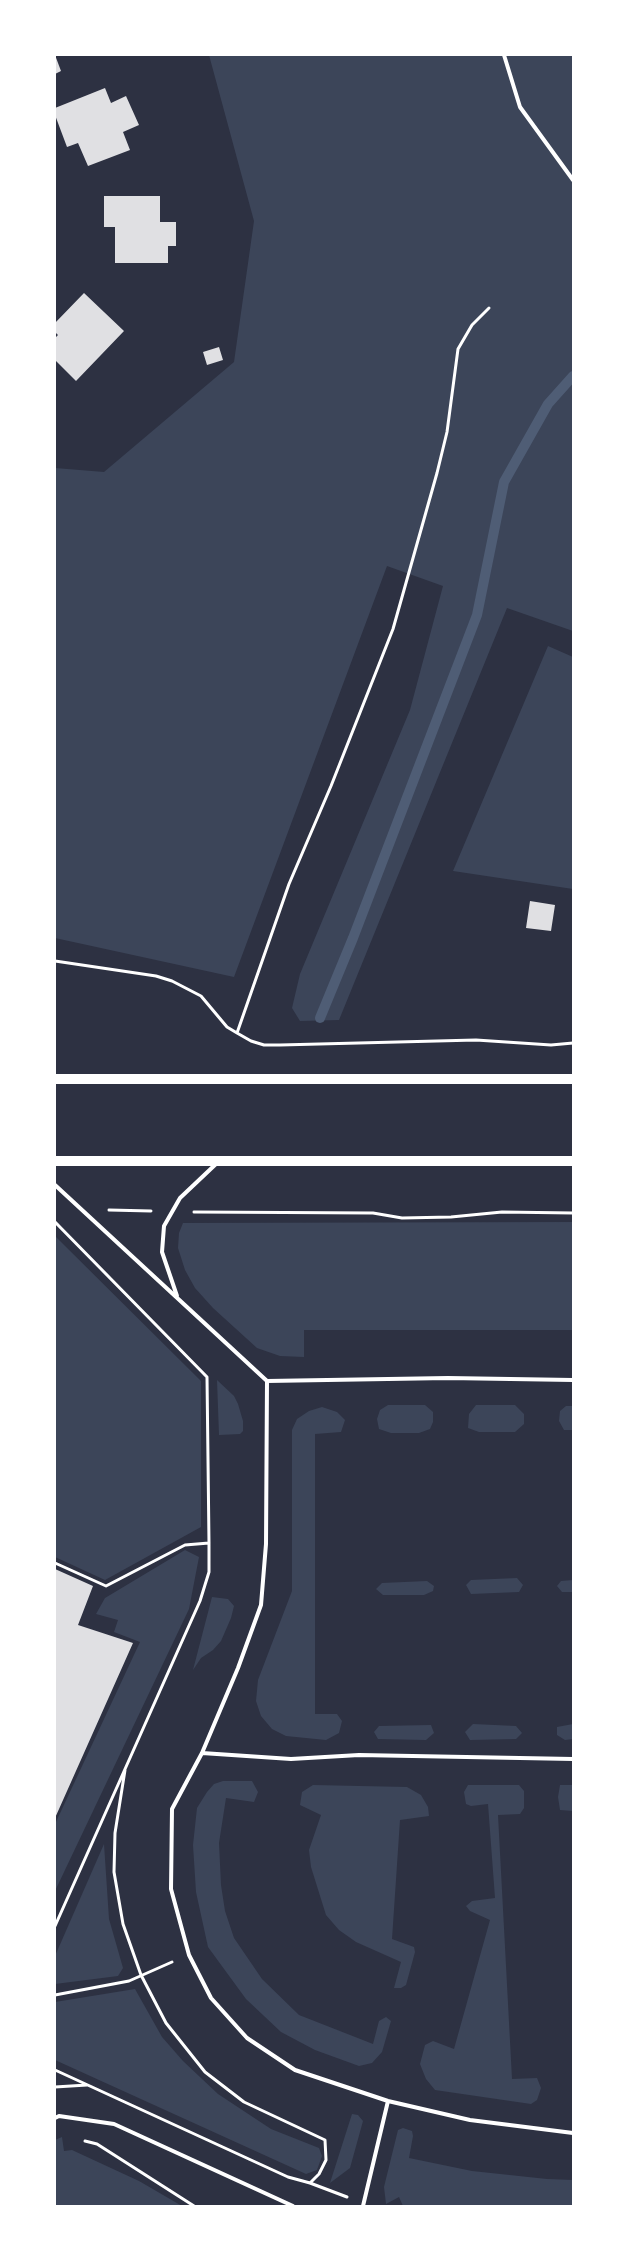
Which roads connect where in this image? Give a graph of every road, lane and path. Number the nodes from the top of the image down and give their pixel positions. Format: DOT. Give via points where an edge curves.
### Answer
graph roads {
  1 [pos="504,55"];
  2 [pos="573,180"];
  3 [pos="489,308"];
  4 [pos="55,961"];
  5 [pos="237,1033"];
  6 [pos="573,1043"];
  7 [pos="55,1079"];
  8 [pos="573,1079"];
  9 [pos="55,1161"];
  10 [pos="219,1161"];
  11 [pos="573,1161"];
  12 [pos="55,1185"];
  13 [pos="80,1209"];
  14 [pos="173,1211"];
  15 [pos="573,1213"];
  16 [pos="55,1222"];
  17 [pos="178,1298"];
  18 [pos="573,1380"];
  19 [pos="267,1381"];
  20 [pos="209,1543"];
  21 [pos="55,1563"];
  22 [pos="202,1753"];
  23 [pos="573,1759"];
  24 [pos="125,1766"];
  25 [pos="55,1926"];
  26 [pos="189,1955"];
  27 [pos="141,1975"];
  28 [pos="55,1995"];
  29 [pos="55,2070"];
  30 [pos="88,2085"];
  31 [pos="55,2087"];
  32 [pos="388,2101"];
  33 [pos="57,2117"];
  34 [pos="573,2132"];
  35 [pos="310,2182"];
  36 [pos="363,2205"];
  37 [pos="194,2206"];
  38 [pos="293,2206"];
  1 -- 2 [label="lane" via="520,107"];
  3 -- 5 [label="path" via="472,326 458,349 445,440 393,629 289,884"];
  4 -- 5 [label="path" via="172,981 201,996"];
  5 -- 6 [label="path" via="250,1041 280,1046 476,1040 551,1045"];
  7 -- 8 [label="main road"];
  9 -- 10 [label="main road"];
  10 -- 11 [label="main road"];
  10 -- 14 [label="lane" via="180,1198"];
  12 -- 13 [label="lane"];
  13 -- 14 [label="path"];
  13 -- 17 [label="lane"];
  14 -- 15 [label="path" via="374,1213 402,1218 502,1212"];
  14 -- 17 [label="lane" via="164,1226 162,1252"];
  16 -- 20 [label="path" via="207,1376"];
  17 -- 19 [label="lane"];
  18 -- 19 [label="lane"];
  19 -- 22 [label="lane" via="266,1544 261,1605"];
  20 -- 21 [label="path" via="185,1545 106,1586"];
  20 -- 24 [label="path" via="209,1572 200,1601"];
  22 -- 23 [label="lane" via="291,1759 369,1755"];
  22 -- 26 [label="lane" via="172,1808 172,1889"];
  24 -- 25 [label="path"];
  24 -- 27 [label="path" via="115,1833 114,1872 123,1924"];
  26 -- 27 [label="path"];
  26 -- 32 [label="lane" via="211,1998 247,2038 295,2070"];
  27 -- 28 [label="path"];
  27 -- 35 [label="path" via="166,2023 205,2072 244,2102 325,2140 326,2160 319,2174"];
  29 -- 30 [label="path"];
  30 -- 31 [label="path"];
  30 -- 35 [label="path" via="288,2177"];
  32 -- 34 [label="lane" via="470,2120"];
  32 -- 36 [label="lane"];
  33 -- 37 [label="path" via="68,2135 97,2144"];
  33 -- 38 [label="lane" via="114,2124"];
  35 -- 36 [label="path"];
}
